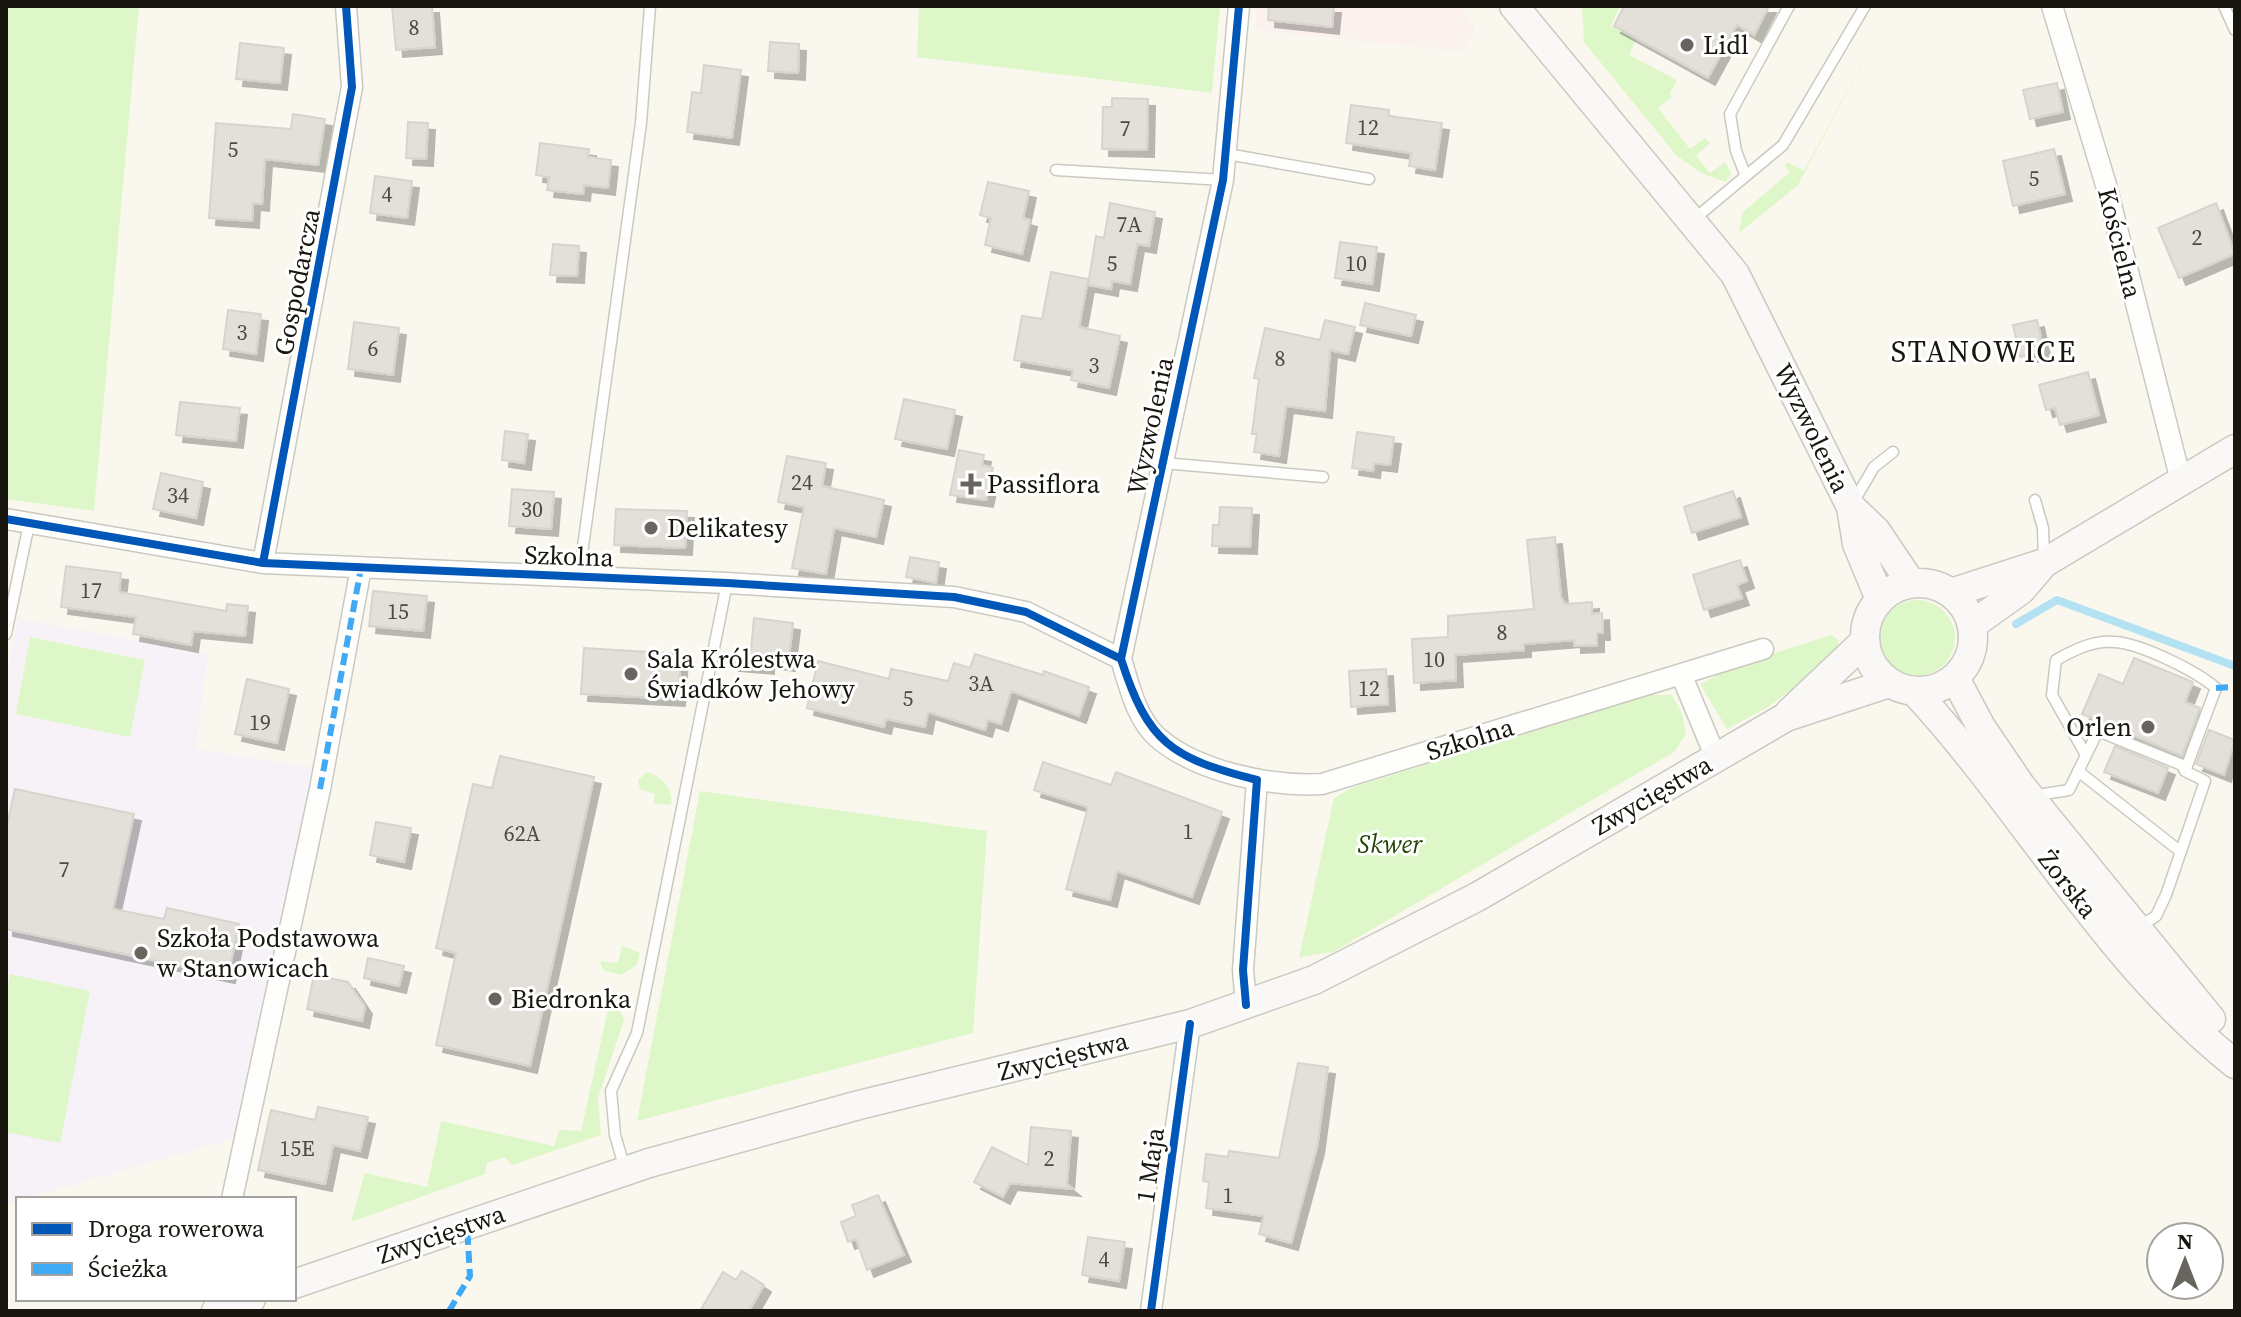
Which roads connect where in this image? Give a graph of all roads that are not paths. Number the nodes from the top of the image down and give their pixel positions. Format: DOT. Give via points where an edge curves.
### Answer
graph roads {
  1 [pos="346,6"];
  2 [pos="650,6"];
  3 [pos="1239,6"];
  4 [pos="1514,6"];
  5 [pos="1789,6"];
  6 [pos="1865,6"];
  7 [pos="2052,6"];
  8 [pos="2224,6"];
  9 [pos="2235,30"];
  10 [pos="1227,154"];
  11 [pos="1056,170"];
  12 [pos="1745,174"];
  13 [pos="1369,179"];
  14 [pos="1223,180"];
  15 [pos="1692,221"];
  16 [pos="2235,449"];
  17 [pos="1893,452"];
  18 [pos="1163,463"];
  19 [pos="1323,477"];
  20 [pos="2181,481"];
  21 [pos="2035,500"];
  22 [pos="1851,507"];
  23 [pos="6,519"];
  24 [pos="29,524"];
  25 [pos="263,563"];
  26 [pos="2044,563"];
  27 [pos="361,568"];
  28 [pos="579,576"];
  29 [pos="727,583"];
  30 [pos="1911,583"];
  31 [pos="1951,593"];
  32 [pos="1880,599"];
  33 [pos="1972,625"];
  34 [pos="6,634"];
  35 [pos="1864,642"];
  36 [pos="1763,649"];
  37 [pos="1121,659"];
  38 [pos="1681,674"];
  39 [pos="1955,678"];
  40 [pos="1902,688"];
  41 [pos="1786,717"];
  42 [pos="2086,755"];
  43 [pos="1716,758"];
  44 [pos="2078,771"];
  45 [pos="2185,771"];
  46 [pos="1257,780"];
  47 [pos="2030,796"];
  48 [pos="2181,852"];
  49 [pos="2125,935"];
  50 [pos="1246,1005"];
  51 [pos="1190,1024"];
  52 [pos="2235,1049"];
  53 [pos="2235,1064"];
  54 [pos="625,1171"];
  55 [pos="232,1197"];
  56 [pos="296,1283"];
  57 [pos="245,1301"];
  58 [pos="215,1311"];
  59 [pos="1151,1311"];
  1 -- 25 [label="street, Gospodarcza" via="352,87"];
  2 -- 28 [label="lane" via="641,123"];
  3 -- 10 [label="street, Wyzwolenia"];
  4 -- 15 [label="main road, Wyzwolenia"];
  5 -- 12 [label="lane" via="1730,114"];
  6 -- 12 [label="lane" via="1783,145"];
  7 -- 20 [label="street, Kościelna" via="2106,185"];
  8 -- 9 [label="lane"];
  10 -- 13 [label="lane"];
  10 -- 14 [label="street, Wyzwolenia"];
  11 -- 14 [label="lane"];
  12 -- 15 [label="lane"];
  14 -- 18 [label="street, Wyzwolenia"];
  15 -- 22 [label="main road, Wyzwolenia" via="1735,274"];
  16 -- 20 [label="main road"];
  17 -- 22 [label="lane" via="1866,478"];
  18 -- 19 [label="lane"];
  18 -- 37 [label="street, Wyzwolenia"];
  20 -- 26 [label="main road"];
  21 -- 26 [label="lane"];
  22 -- 30 [label="main road, Wyzwolenia" via="1876,531"];
  22 -- 32 [label="main road, Wyzwolenia" via="1857,544"];
  23 -- 24 [label="street, Szkolna"];
  24 -- 25 [label="street, Szkolna"];
  24 -- 34 [label="lane"];
  25 -- 27 [label="street, Szkolna"];
  26 -- 31 [label="main road"];
  26 -- 33 [label="main road" via="2021,590"];
  27 -- 28 [label="street, Szkolna"];
  27 -- 55 [label="street" via="320,789"];
  28 -- 29 [label="street, Szkolna"];
  29 -- 37 [label="street, Szkolna" via="954,597 1026,612"];
  29 -- 54 [label="lane" via="637,1033 611,1091"];
  30 -- 31 [label="main road"];
  30 -- 32 [label="main road"];
  31 -- 33 [label="main road"];
  32 -- 35 [label="main road" via="1869,615"];
  33 -- 39 [label="main road" via="1973,645"];
  35 -- 40 [label="main road" via="1872,666"];
  35 -- 41 [label="main road, Zwycięstwa"];
  36 -- 38 [label="street, Szkolna"];
  37 -- 46 [label="street" via="1136,705 1156,736 1187,756"];
  38 -- 43 [label="street"];
  38 -- 46 [label="street, Szkolna" via="1322,784"];
  39 -- 40 [label="main road" via="1943,686"];
  39 -- 47 [label="main road, Żorska" via="1981,727"];
  40 -- 41 [label="main road, Zwycięstwa"];
  40 -- 49 [label="main road, Żorska" via="1958,741"];
  41 -- 43 [label="main road, Zwycięstwa"];
  42 -- 44 [label="lane"];
  42 -- 45 [label="lane" via="2098,731 2182,765"];
  42 -- 45 [label="lane" via="2052,695 2056,660 2080,646 2116,642 2196,670 2216,688"];
  43 -- 50 [label="main road, Zwycięstwa" via="1422,928 1314,980"];
  44 -- 47 [label="lane" via="2069,790"];
  44 -- 48 [label="lane"];
  45 -- 48 [label="lane" via="2205,781"];
  46 -- 50 [label="street" via="1243,970"];
  47 -- 49 [label="main road, Żorska"];
  48 -- 49 [label="lane" via="2156,916"];
  49 -- 52 [label="main road, Żorska"];
  49 -- 53 [label="main road, Żorska"];
  50 -- 51 [label="main road, Zwycięstwa"];
  51 -- 54 [label="main road, Zwycięstwa" via="859,1105"];
  51 -- 59 [label="street, 1 Maja"];
  54 -- 56 [label="main road, Zwycięstwa"];
  57 -- 58 [label="main road"];
}
